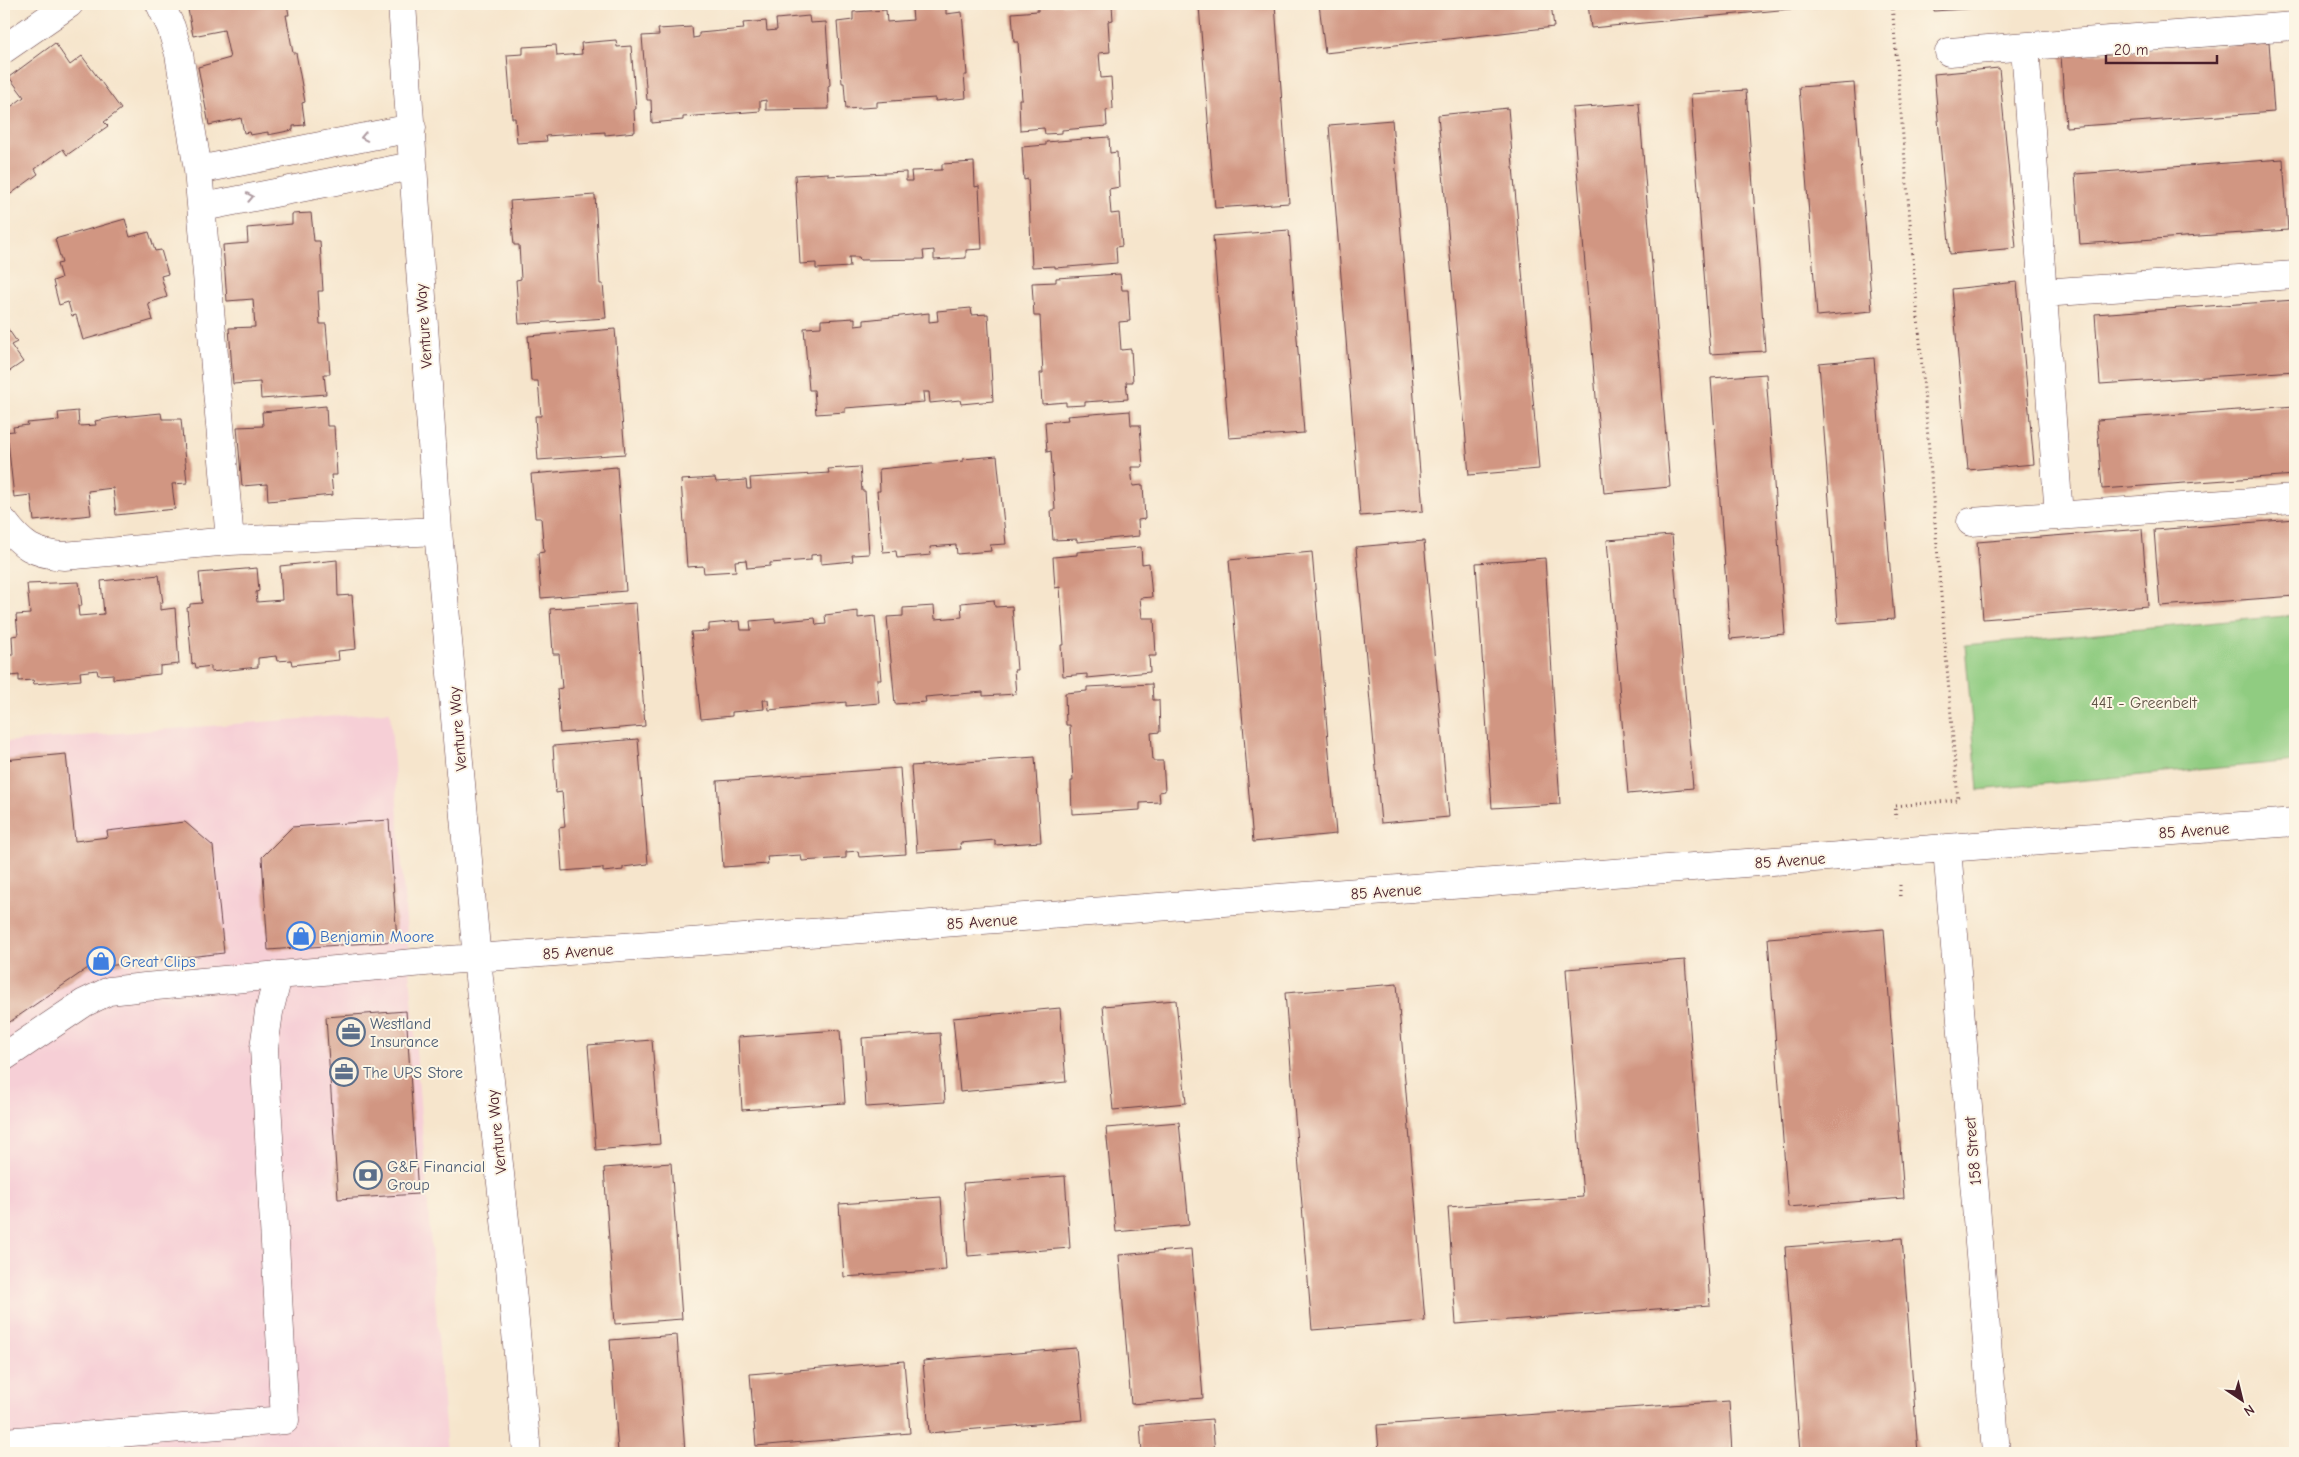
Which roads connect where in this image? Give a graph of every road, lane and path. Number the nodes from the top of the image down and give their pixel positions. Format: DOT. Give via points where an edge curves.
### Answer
graph roads {
  1 [pos="69,4"];
  2 [pos="160,4"];
  3 [pos="402,4"];
  4 [pos="1892,4"];
  5 [pos="2295,26"];
  6 [pos="2025,47"];
  7 [pos="4,49"];
  8 [pos="1949,52"];
  9 [pos="412,128"];
  10 [pos="412,166"];
  11 [pos="198,170"];
  12 [pos="202,207"];
  13 [pos="2295,275"];
  14 [pos="2043,293"];
  15 [pos="2295,499"];
  16 [pos="2059,516"];
  17 [pos="4,522"];
  18 [pos="1971,522"];
  19 [pos="438,531"];
  20 [pos="230,541"];
  21 [pos="1896,821"];
  22 [pos="2295,822"];
  23 [pos="1947,848"];
  24 [pos="477,959"];
  25 [pos="278,976"];
  26 [pos="4,1057"];
  27 [pos="4,1442"];
  28 [pos="527,1453"];
  29 [pos="1996,1453"];
  1 -- 7 [label="street"];
  2 -- 11 [label="street" via="179,54"];
  3 -- 9 [label="street, Venture Way"];
  4 -- 21 [label="path" via="1958,800 1895,806"];
  5 -- 6 [label="street"];
  6 -- 8 [label="street"];
  6 -- 14 [label="street"];
  9 -- 10 [label="street, Venture Way"];
  9 -- 11 [label="street, one-way"];
  12 -- 10 [label="street, one-way"];
  10 -- 19 [label="street, Venture Way"];
  11 -- 12 [label="street"];
  12 -- 20 [label="street"];
  13 -- 14 [label="street"];
  14 -- 16 [label="street"];
  15 -- 16 [label="street"];
  16 -- 18 [label="street"];
  17 -- 20 [label="street" via="28,548 64,556"];
  19 -- 20 [label="street"];
  19 -- 24 [label="street, Venture Way"];
  22 -- 23 [label="street, 85 Avenue"];
  23 -- 24 [label="street, 85 Avenue"];
  23 -- 29 [label="street, 158 Street"];
  24 -- 25 [label="street, 85 Avenue"];
  24 -- 28 [label="street, Venture Way"];
  25 -- 26 [label="street, 85 Avenue" via="109,991 84,1003"];
  25 -- 27 [label="street" via="264,1048 285,1420"];
}
